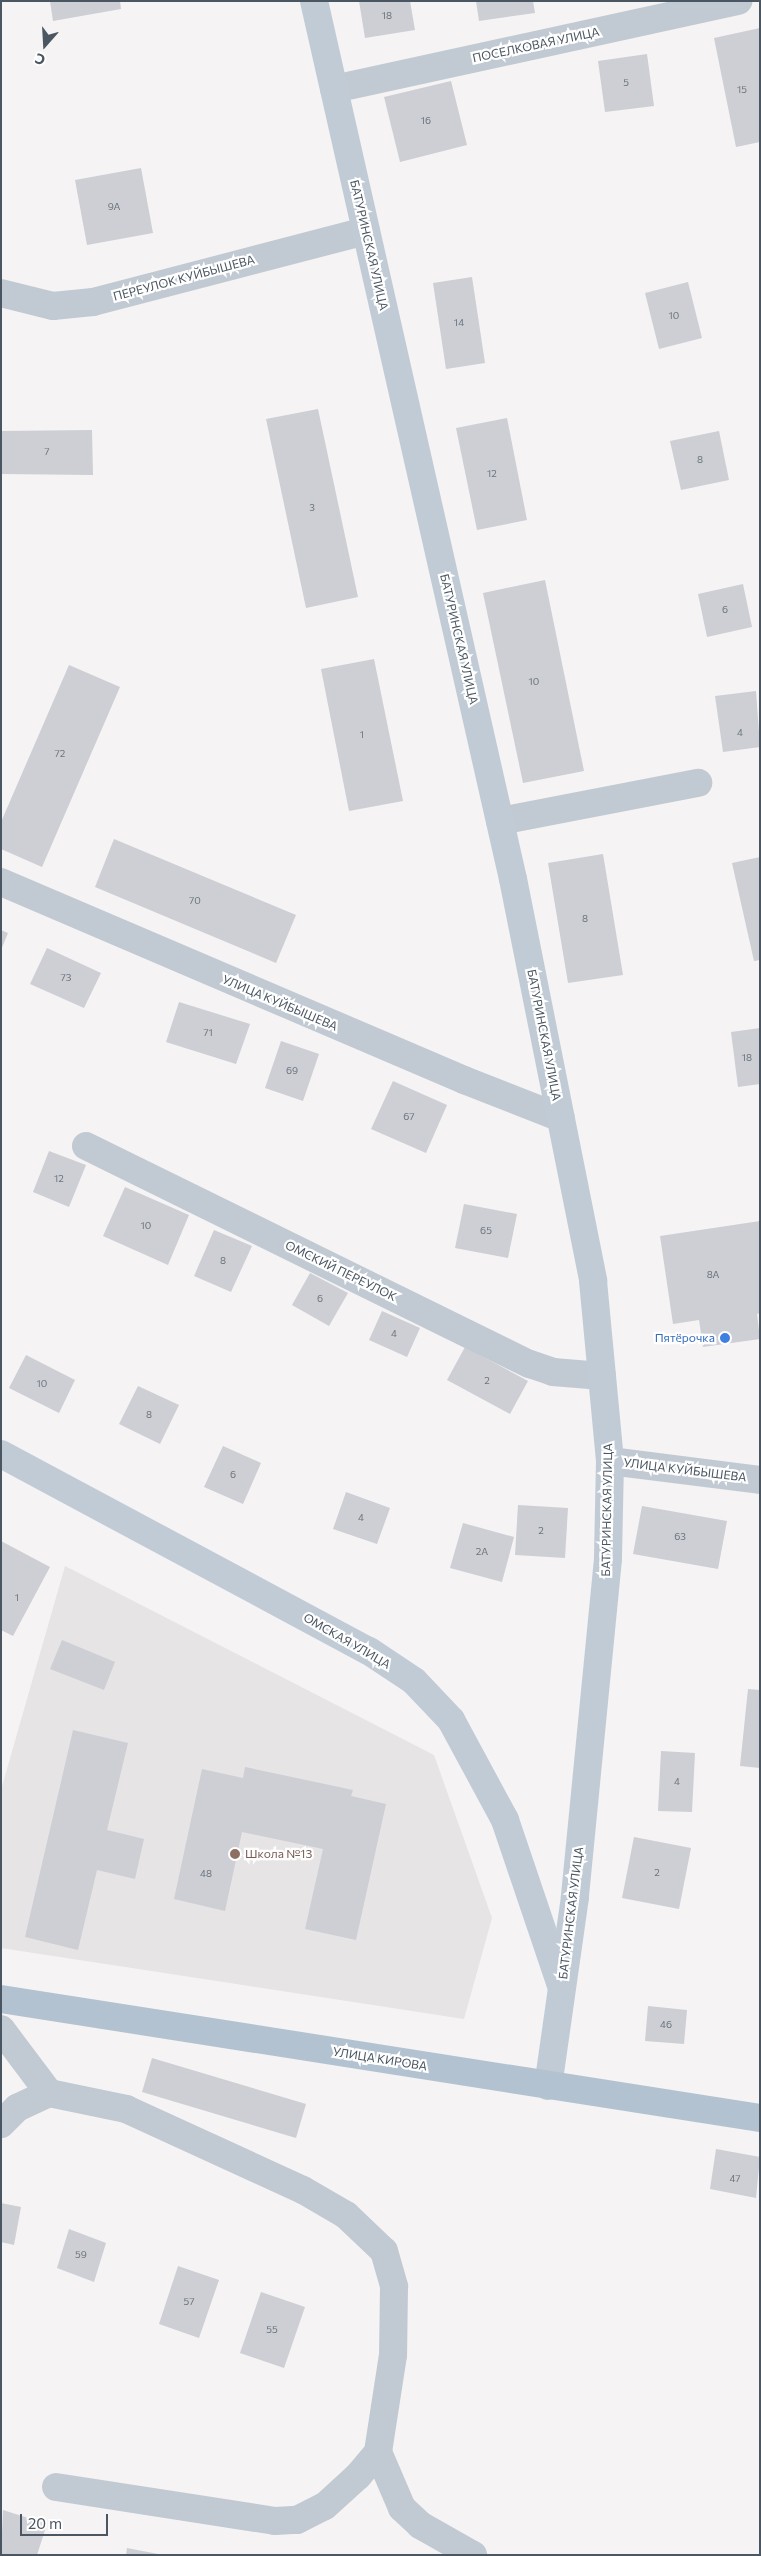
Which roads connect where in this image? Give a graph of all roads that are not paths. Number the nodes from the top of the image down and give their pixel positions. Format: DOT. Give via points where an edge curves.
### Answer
graph roads {
  1 [pos="314,1"];
  2 [pos="739,1"];
  3 [pos="334,90"];
  4 [pos="366,231"];
  5 [pos="1,294"];
  6 [pos="698,783"];
  7 [pos="500,821"];
  8 [pos="1,882"];
  9 [pos="561,1118"];
  10 [pos="86,1146"];
  11 [pos="602,1376"];
  12 [pos="1,1454"];
  13 [pos="610,1461"];
  14 [pos="760,1480"];
  15 [pos="562,1988"];
  16 [pos="1,1999"];
  17 [pos="1,2029"];
  18 [pos="548,2086"];
  19 [pos="49,2093"];
  20 [pos="760,2118"];
  21 [pos="1,2124"];
  22 [pos="378,2452"];
  23 [pos="56,2488"];
  24 [pos="474,2555"];
  1 -- 3 [label="main road, БАТУРИНСКАЯ УЛИЦА"];
  2 -- 3 [label="street, ПОСЕЛКОВАЯ УЛИЦА"];
  3 -- 4 [label="main road, БАТУРИНСКАЯ УЛИЦА"];
  4 -- 5 [label="street, ПЕРЕУЛОК КУЙБЫШЕВА" via="93,302 53,306"];
  4 -- 7 [label="main road, БАТУРИНСКАЯ УЛИЦА"];
  6 -- 7 [label="street"];
  7 -- 9 [label="main road, БАТУРИНСКАЯ УЛИЦА"];
  8 -- 9 [label="street, УЛИЦА КУЙБЫШЕВА" via="335,1026"];
  9 -- 11 [label="main road, БАТУРИНСКАЯ УЛИЦА" via="593,1281"];
  10 -- 11 [label="street, ОМСКИЙ ПЕРЕУЛОК" via="530,1364 553,1372"];
  11 -- 13 [label="main road, БАТУРИНСКАЯ УЛИЦА"];
  12 -- 15 [label="main road, ОМСКАЯ УЛИЦА" via="369,1651 414,1681 451,1720 505,1820"];
  13 -- 14 [label="street, УЛИЦА КУЙБЫШЕВА"];
  13 -- 15 [label="main road, БАТУРИНСКАЯ УЛИЦА" via="600,1651 575,1897"];
  15 -- 18 [label="main road, БАТУРИНСКАЯ УЛИЦА"];
  16 -- 18 [label="main road, УЛИЦА КИРОВА"];
  17 -- 19 [label="street"];
  18 -- 20 [label="main road, УЛИЦА КИРОВА"];
  19 -- 21 [label="street" via="17,2108"];
  19 -- 22 [label="street" via="126,2110 303,2190 346,2215 384,2251 394,2286 394,2355"];
  22 -- 23 [label="street" via="358,2476 324,2506 297,2520 275,2521"];
  22 -- 24 [label="street" via="402,2508 420,2525"];
}
